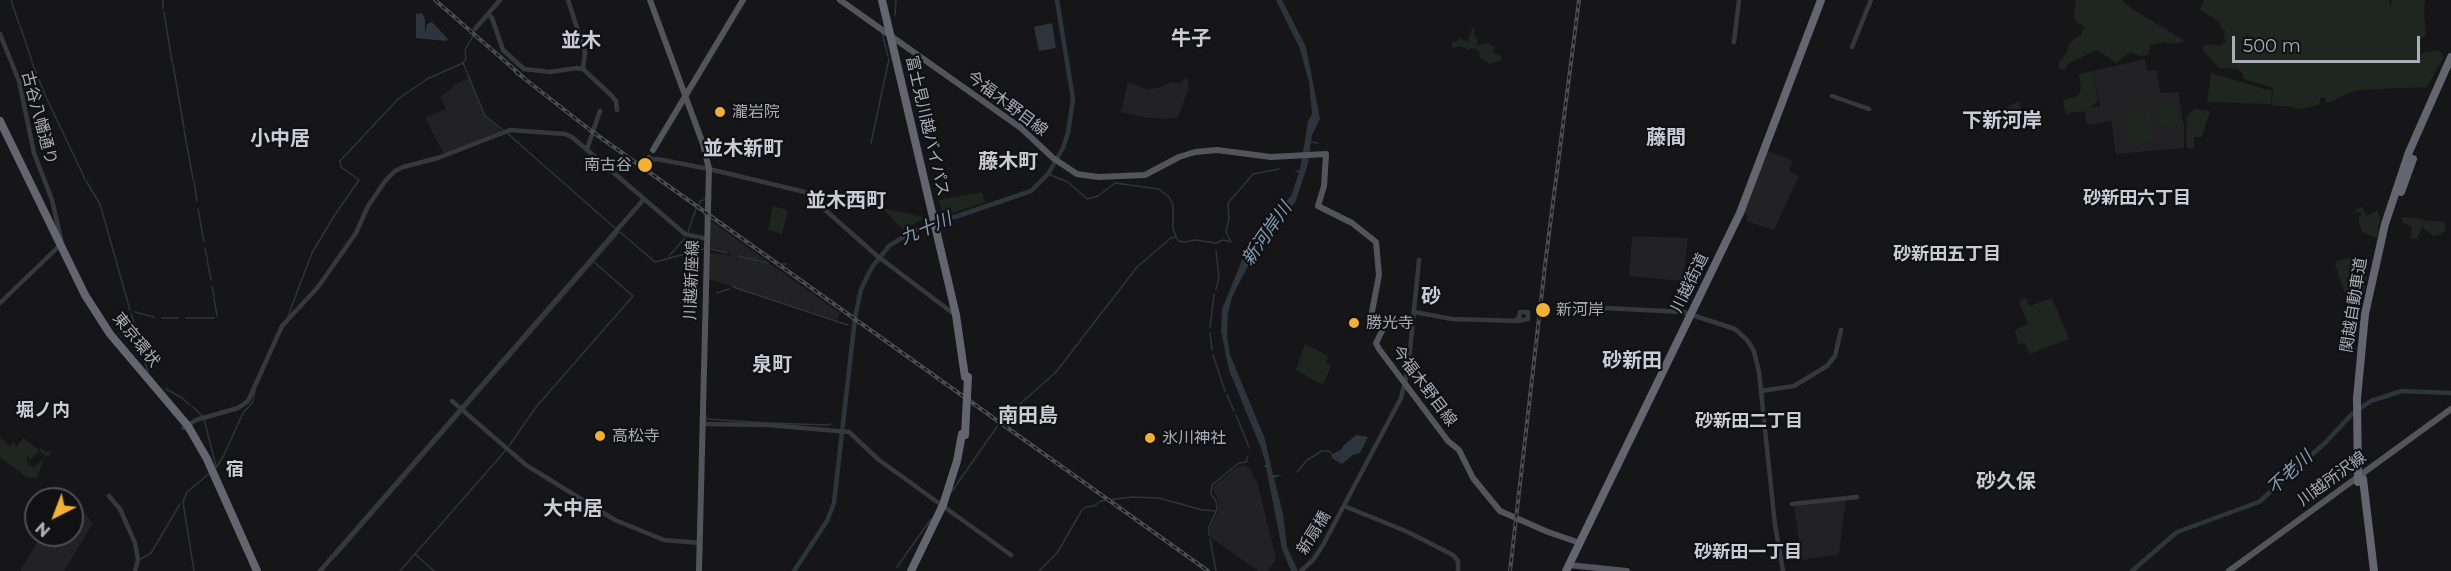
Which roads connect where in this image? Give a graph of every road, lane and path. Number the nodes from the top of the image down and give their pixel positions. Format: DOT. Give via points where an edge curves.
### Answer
graph roads {
  1 [pos="500,0"];
  2 [pos="568,0"];
  3 [pos="650,0"];
  4 [pos="744,0"];
  5 [pos="840,0"];
  6 [pos="884,0"];
  7 [pos="1739,0"];
  8 [pos="1821,0"];
  9 [pos="1871,0"];
  10 [pos="488,14"];
  11 [pos="475,29"];
  12 [pos="0,34"];
  13 [pos="892,37"];
  14 [pos="1734,42"];
  15 [pos="1852,46"];
  16 [pos="2451,57"];
  17 [pos="584,69"];
  18 [pos="2451,69"];
  19 [pos="1832,96"];
  20 [pos="684,97"];
  21 [pos="1869,109"];
  22 [pos="617,110"];
  23 [pos="600,111"];
  24 [pos="0,121"];
  25 [pos="0,128"];
  26 [pos="587,150"];
  27 [pos="653,155"];
  28 [pos="709,169"];
  29 [pos="644,199"];
  30 [pos="707,239"];
  31 [pos="59,245"];
  32 [pos="1419,260"];
  33 [pos="0,303"];
  34 [pos="1578,310"];
  35 [pos="1414,312"];
  36 [pos="1692,314"];
  37 [pos="958,317"];
  38 [pos="1515,321"];
  39 [pos="1841,330"];
  40 [pos="1405,385"];
  41 [pos="1761,391"];
  42 [pos="2360,397"];
  43 [pos="452,401"];
  44 [pos="462,409"];
  45 [pos="2451,409"];
  46 [pos="703,424"];
  47 [pos="186,427"];
  48 [pos="2360,480"];
  49 [pos="109,496"];
  50 [pos="1857,497"];
  51 [pos="1792,504"];
  52 [pos="944,506"];
  53 [pos="1344,506"];
  54 [pos="700,543"];
  55 [pos="1580,543"];
  56 [pos="1011,555"];
  57 [pos="1568,568"];
  58 [pos="1458,570"];
  59 [pos="135,571"];
  60 [pos="256,571"];
  61 [pos="320,571"];
  62 [pos="699,571"];
  63 [pos="913,571"];
  64 [pos="1301,571"];
  65 [pos="1627,571"];
  66 [pos="1783,571"];
  67 [pos="2229,571"];
  68 [pos="2368,571"];
  69 [pos="2374,571"];
  1 -- 10 [label="street"];
  2 -- 17 [label="street" via="585,52"];
  3 -- 20 [label="main road, 川越新座線"];
  4 -- 20 [label="main road"];
  5 -- 13 [label="main road, 今福木野目線"];
  6 -- 13 [label="highway, 富士見川越バイパス"];
  7 -- 14 [label="street"];
  8 -- 36 [label="highway, 川越街道" via="1740,213"];
  9 -- 15 [label="street"];
  10 -- 11 [label="street"];
  10 -- 17 [label="street" via="503,50 524,69"];
  12 -- 31 [label="street, 古谷八幡通り" via="19,81 34,153 61,236"];
  13 -- 37 [label="highway, 富士見川越バイパス"];
  13 -- 40 [label="main road, 今福木野目線" via="1021,128 1056,161 1072,172 1090,177 1147,175 1196,152 1217,150 1270,157 1326,154 1318,206 1352,223 1376,242 1379,275 1371,317 1382,331 1376,343"];
  16 -- 42 [label="highway, 関越自動車道" via="2409,152 2385,224 2365,314"];
  17 -- 22 [label="street" via="612,96"];
  18 -- 42 [label="highway, 関越自動車道" via="2411,164 2383,253"];
  19 -- 21 [label="street"];
  20 -- 27 [label="main road"];
  20 -- 28 [label="main road, 川越新座線"];
  23 -- 26 [label="street"];
  24 -- 31 [label="highway, 東京環状"];
  25 -- 31 [label="highway, 東京環状"];
  26 -- 29 [label="street"];
  26 -- 47 [label="street" via="565,134 512,129 395,171 372,200 358,229 318,287 282,326 248,401"];
  27 -- 28 [label="street"];
  28 -- 30 [label="main road, 川越新座線"];
  28 -- 37 [label="street" via="805,192 882,260"];
  29 -- 30 [label="street" via="685,234"];
  29 -- 44 [label="street"];
  30 -- 46 [label="main road, 川越新座線"];
  31 -- 33 [label="street"];
  31 -- 47 [label="highway, 東京環状" via="79,290 105,333"];
  32 -- 35 [label="street, 新扇橋"];
  34 -- 36 [label="street" via="1612,308"];
  35 -- 38 [label="street" via="1452,319"];
  35 -- 40 [label="street, 新扇橋"];
  36 -- 41 [label="street" via="1736,329 1745,338 1756,357"];
  36 -- 55 [label="highway, 川越街道"];
  37 -- 52 [label="highway, 富士見川越バイパス, bridge" via="966,377 964,434"];
  39 -- 41 [label="street" via="1835,356 1827,366 1794,386"];
  40 -- 53 [label="street, 新扇橋"];
  40 -- 55 [label="main road, 今福木野目線" via="1459,450 1473,478 1500,511"];
  41 -- 66 [label="street"];
  42 -- 48 [label="highway, 関越自動車道, bridge"];
  43 -- 44 [label="street"];
  44 -- 54 [label="street" via="526,465 615,520 664,540"];
  44 -- 61 [label="street"];
  45 -- 67 [label="main road, 川越所沢線"];
  46 -- 52 [label="street" via="846,431"];
  46 -- 54 [label="main road, 川越新座線"];
  47 -- 60 [label="highway, 東京環状" via="207,459"];
  48 -- 68 [label="highway, 関越自動車道"];
  48 -- 69 [label="highway, 関越自動車道"];
  49 -- 59 [label="street" via="132,535 138,560"];
  50 -- 51 [label="street"];
  52 -- 56 [label="street"];
  52 -- 63 [label="highway, 富士見川越バイパス"];
  53 -- 58 [label="street" via="1453,555"];
  53 -- 64 [label="street, 新扇橋" via="1320,550"];
  54 -- 62 [label="main road, 川越新座線"];
  55 -- 57 [label="highway, 川越街道"];
  57 -- 65 [label="main road"];
}
